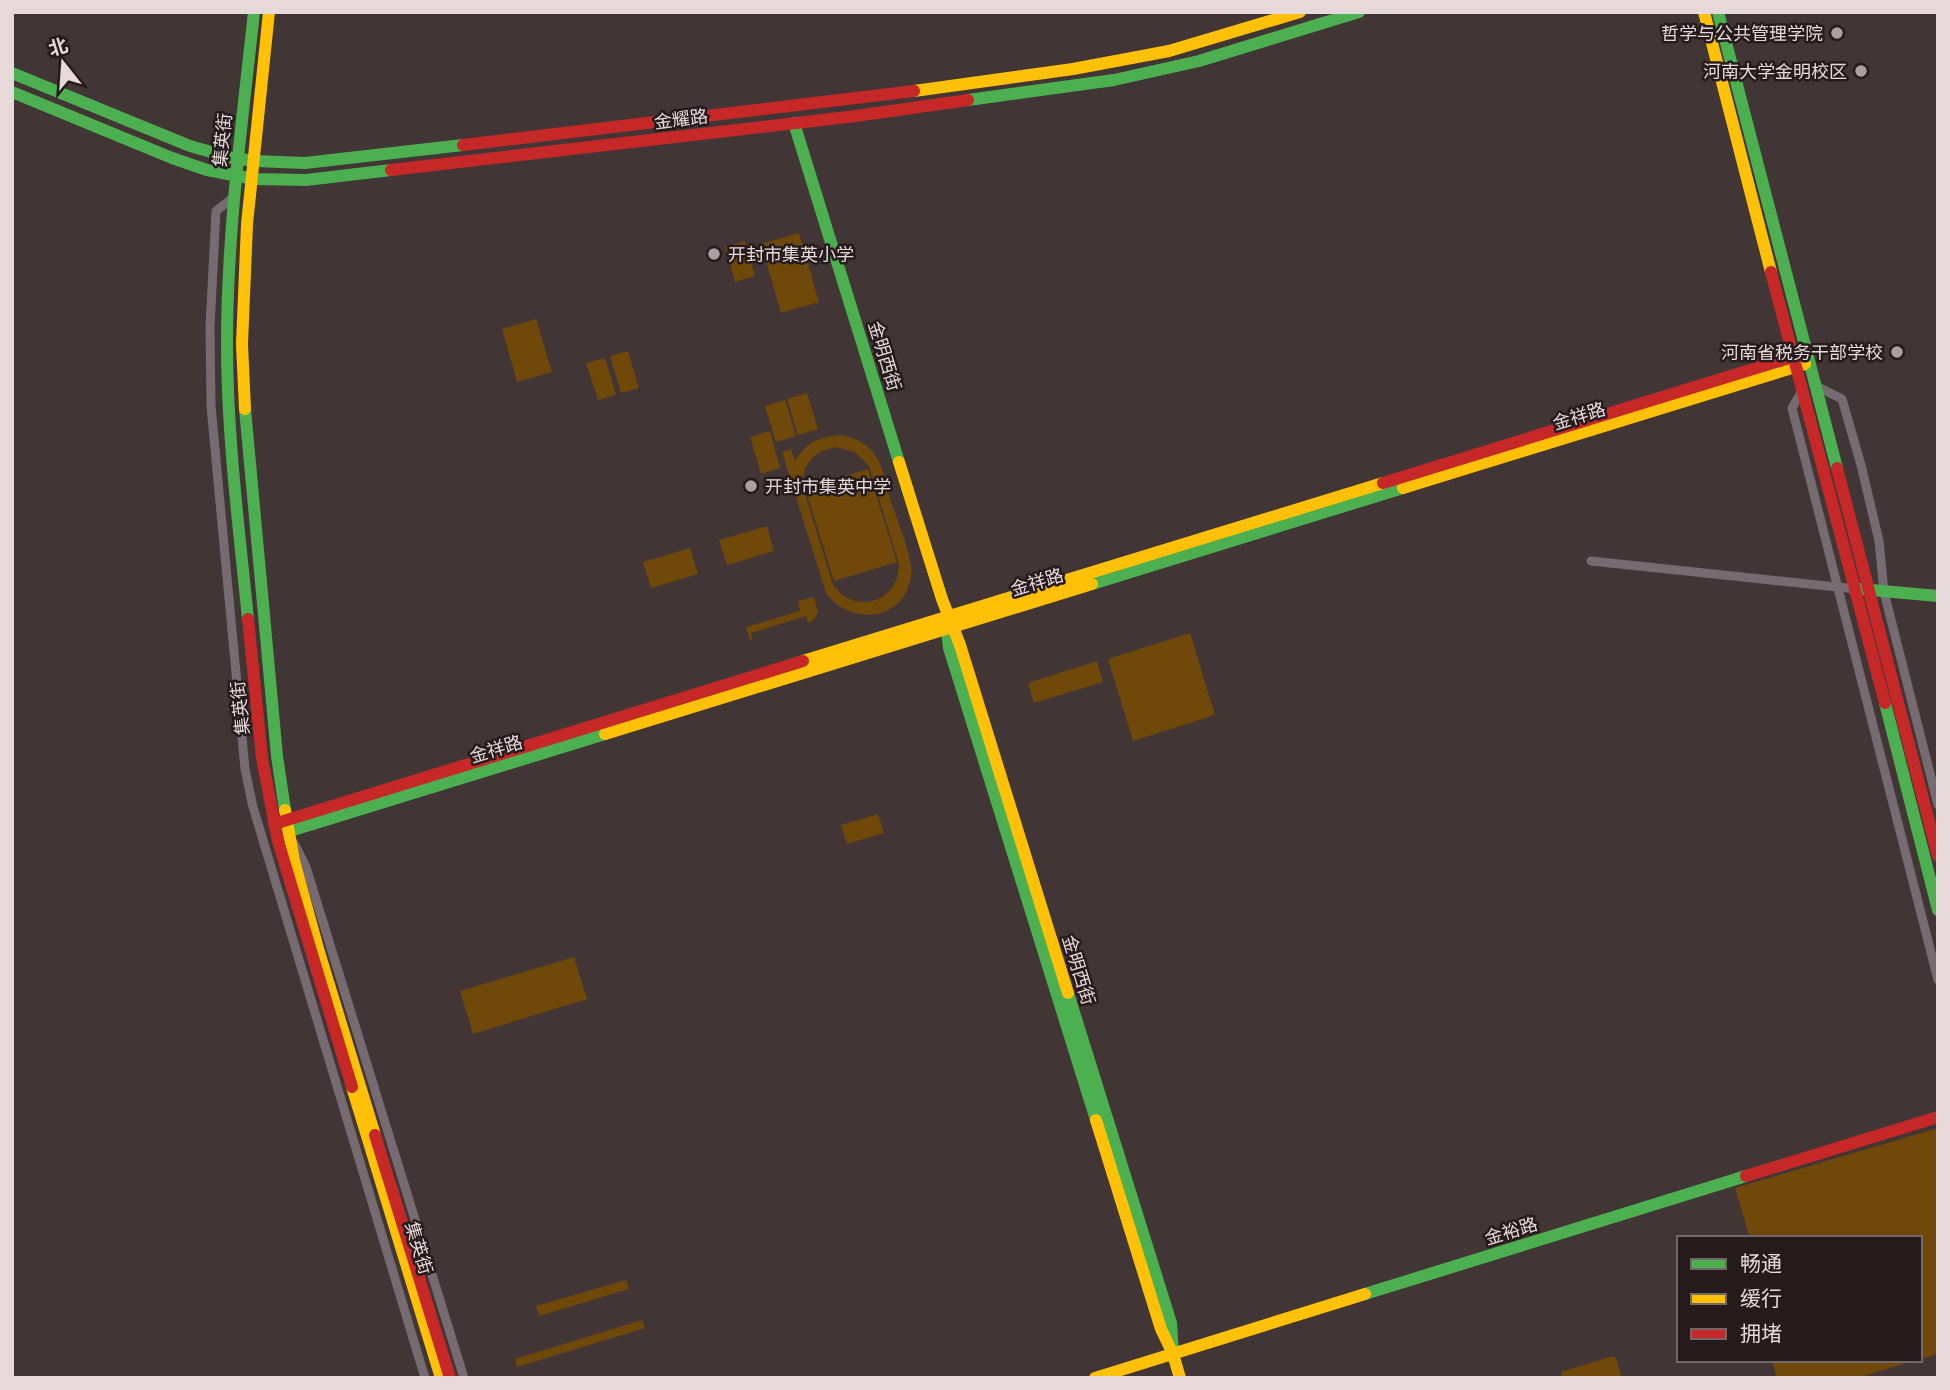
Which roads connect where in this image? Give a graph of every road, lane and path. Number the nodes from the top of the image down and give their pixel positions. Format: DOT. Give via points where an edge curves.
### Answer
graph roads {
  1 [pos="254,12"];
  2 [pos="269,12"];
  3 [pos="1300,12"];
  4 [pos="1359,12"];
  5 [pos="1704,12"];
  6 [pos="1718,12"];
  7 [pos="12,73"];
  8 [pos="12,92"];
  9 [pos="794,123"];
  10 [pos="238,159"];
  11 [pos="253,162"];
  12 [pos="236,177"];
  13 [pos="252,179"];
  14 [pos="234,197"];
  15 [pos="1801,360"];
  16 [pos="1814,385"];
  17 [pos="1802,391"];
  18 [pos="1591,561"];
  19 [pos="1836,586"];
  20 [pos="1862,589"];
  21 [pos="1884,592"];
  22 [pos="1938,596"];
  23 [pos="948,623"];
  24 [pos="1938,805"];
  25 [pos="281,828"];
  26 [pos="1938,856"];
  27 [pos="1938,910"];
  28 [pos="1938,980"];
  29 [pos="1938,1117"];
  30 [pos="1173,1354"];
  31 [pos="425,1378"];
  32 [pos="440,1378"];
  33 [pos="450,1378"];
  34 [pos="464,1378"];
  35 [pos="1096,1378"];
  36 [pos="1180,1378"];
  1 -- 10 [label="street, 集英街"];
  2 -- 11 [label="street, 集英街"];
  3 -- 11 [label="street, 金耀路" via="1169,51 1073,69 323,161"];
  4 -- 9 [label="street, 金耀路" via="1138,75"];
  5 -- 15 [label="street"];
  6 -- 15 [label="street"];
  7 -- 10 [label="street, 金耀路" via="178,142"];
  8 -- 12 [label="street, 金耀路" via="172,158"];
  9 -- 13 [label="street, 金耀路" via="324,178"];
  9 -- 23 [label="street, 金明西街"];
  10 -- 11 [label="street, 金耀路"];
  10 -- 12 [label="street, 集英街"];
  11 -- 13 [label="street, 集英街"];
  12 -- 13 [label="street, 金耀路"];
  12 -- 14 [label="street, 集英街"];
  13 -- 25 [label="street, 集英街" via="243,305 243,396"];
  14 -- 25 [label="street, 集英街" via="227,305 228,397 262,758"];
  14 -- 31 [label="street" via="216,211 211,406 246,769 253,807"];
  15 -- 16 [label="street"];
  15 -- 17 [label="street"];
  15 -- 23 [label="street, 金祥路"];
  16 -- 20 [label="street"];
  16 -- 21 [label="street" via="1842,399 1879,541"];
  17 -- 19 [label="street" via="1792,408"];
  17 -- 20 [label="street"];
  18 -- 19 [label="street"];
  19 -- 20 [label="street"];
  19 -- 28 [label="street"];
  20 -- 21 [label="street"];
  20 -- 26 [label="street"];
  20 -- 27 [label="street"];
  21 -- 22 [label="street"];
  21 -- 24 [label="street"];
  23 -- 25 [label="street, 金祥路"];
  23 -- 30 [label="street, 金明西街" via="950,648 999,810 1161,1329"];
  25 -- 32 [label="street, 集英街" via="314,968"];
  25 -- 33 [label="street, 集英街"];
  25 -- 34 [label="street" via="306,867"];
  29 -- 30 [label="street, 金裕路"];
  30 -- 35 [label="street, 金裕路"];
  30 -- 36 [label="street, 金明西街"];
}
